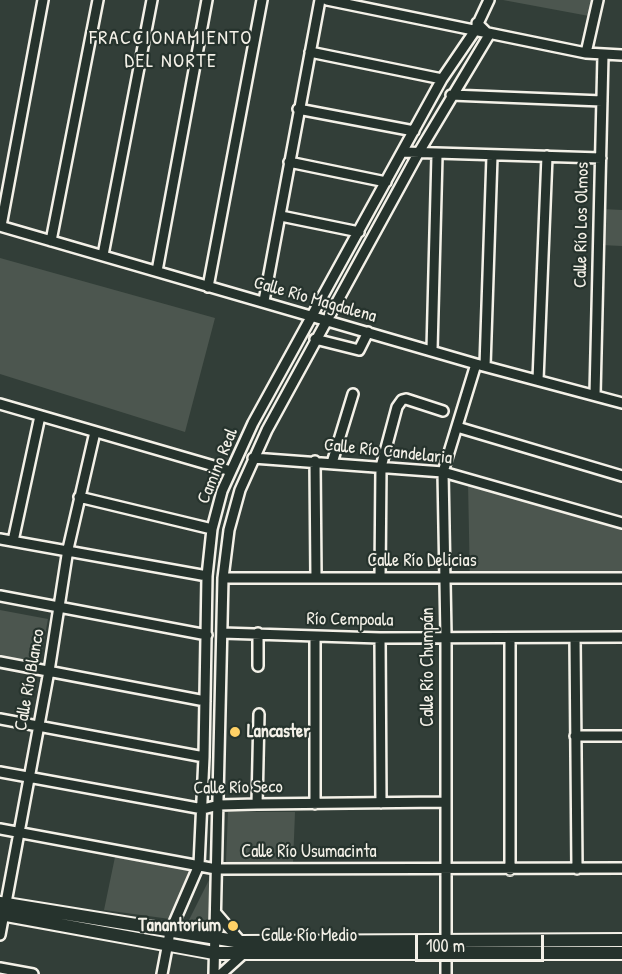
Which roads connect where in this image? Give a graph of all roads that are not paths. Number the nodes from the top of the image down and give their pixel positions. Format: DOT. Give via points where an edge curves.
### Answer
graph roads {
  1 [pos="43,0"];
  2 [pos="98,0"];
  3 [pos="152,0"];
  4 [pos="207,0"];
  5 [pos="262,0"];
  6 [pos="320,0"];
  7 [pos="327,0"];
  8 [pos="489,0"];
  9 [pos="598,0"];
  10 [pos="475,27"];
  11 [pos="489,35"];
  12 [pos="310,52"];
  13 [pos="586,53"];
  14 [pos="603,55"];
  15 [pos="622,55"];
  16 [pos="442,79"];
  17 [pos="451,95"];
  18 [pos="602,101"];
  19 [pos="298,109"];
  20 [pos="414,131"];
  21 [pos="402,152"];
  22 [pos="419,152"];
  23 [pos="437,155"];
  24 [pos="492,156"];
  25 [pos="547,156"];
  26 [pos="601,158"];
  27 [pos="289,162"];
  28 [pos="386,182"];
  29 [pos="281,216"];
  30 [pos="1,226"];
  31 [pos="359,232"];
  32 [pos="51,241"];
  33 [pos="103,255"];
  34 [pos="157,271"];
  35 [pos="208,287"];
  36 [pos="264,301"];
  37 [pos="313,315"];
  38 [pos="327,320"];
  39 [pos="368,332"];
  40 [pos="315,339"];
  41 [pos="432,350"];
  42 [pos="480,365"];
  43 [pos="538,380"];
  44 [pos="353,394"];
  45 [pos="595,395"];
  46 [pos="622,403"];
  47 [pos="0,404"];
  48 [pos="443,411"];
  49 [pos="40,416"];
  50 [pos="254,423"];
  51 [pos="457,427"];
  52 [pos="267,430"];
  53 [pos="95,432"];
  54 [pos="253,458"];
  55 [pos="315,461"];
  56 [pos="332,462"];
  57 [pos="381,467"];
  58 [pos="231,471"];
  59 [pos="443,472"];
  60 [pos="622,476"];
  61 [pos="79,497"];
  62 [pos="622,523"];
  63 [pos="212,529"];
  64 [pos="0,539"];
  65 [pos="13,541"];
  66 [pos="68,549"];
  67 [pos="207,576"];
  68 [pos="316,578"];
  69 [pos="380,578"];
  70 [pos="444,578"];
  71 [pos="622,578"];
  72 [pos="223,579"];
  73 [pos="0,596"];
  74 [pos="60,607"];
  75 [pos="222,633"];
  76 [pos="258,633"];
  77 [pos="207,635"];
  78 [pos="446,636"];
  79 [pos="315,637"];
  80 [pos="622,637"];
  81 [pos="380,638"];
  82 [pos="510,638"];
  83 [pos="575,638"];
  84 [pos="0,662"];
  85 [pos="258,666"];
  86 [pos="49,671"];
  87 [pos="205,672"];
  88 [pos="222,672"];
  89 [pos="205,701"];
  90 [pos="221,713"];
  91 [pos="206,714"];
  92 [pos="259,714"];
  93 [pos="0,719"];
  94 [pos="39,726"];
  95 [pos="575,736"];
  96 [pos="622,736"];
  97 [pos="204,757"];
  98 [pos="0,772"];
  99 [pos="29,777"];
  100 [pos="444,802"];
  101 [pos="381,803"];
  102 [pos="257,804"];
  103 [pos="315,804"];
  104 [pos="219,805"];
  105 [pos="202,809"];
  106 [pos="0,829"];
  107 [pos="18,832"];
  108 [pos="199,866"];
  109 [pos="622,868"];
  110 [pos="216,869"];
  111 [pos="444,869"];
  112 [pos="577,869"];
  113 [pos="510,870"];
  114 [pos="2,909"];
  115 [pos="216,913"];
  116 [pos="0,935"];
  117 [pos="169,938"];
  118 [pos="215,939"];
  119 [pos="445,939"];
  120 [pos="622,940"];
  121 [pos="242,942"];
  122 [pos="214,953"];
  123 [pos="622,953"];
  124 [pos="445,954"];
  125 [pos="242,955"];
  126 [pos="0,968"];
  127 [pos="33,974"];
  128 [pos="162,974"];
  129 [pos="214,974"];
  130 [pos="221,974"];
  131 [pos="446,974"];
  1 -- 30 [label="street"];
  2 -- 32 [label="street"];
  3 -- 33 [label="street"];
  4 -- 34 [label="street"];
  5 -- 35 [label="street"];
  6 -- 12 [label="street"];
  7 -- 10 [label="street"];
  8 -- 10 [label="street, Camino Real"];
  9 -- 13 [label="street"];
  10 -- 11 [label="street"];
  10 -- 16 [label="street, Camino Real"];
  11 -- 13 [label="street"];
  11 -- 17 [label="street, Camino Real"];
  12 -- 16 [label="street"];
  12 -- 19 [label="street"];
  13 -- 14 [label="street"];
  14 -- 15 [label="street"];
  14 -- 18 [label="street, Calle Río Los Olmos"];
  16 -- 20 [label="street, Camino Real"];
  17 -- 18 [label="street"];
  17 -- 22 [label="street, Camino Real"];
  18 -- 26 [label="street, Calle Río Los Olmos"];
  19 -- 20 [label="street"];
  19 -- 27 [label="street"];
  20 -- 21 [label="street, Camino Real"];
  21 -- 22 [label="street"];
  21 -- 28 [label="street, Camino Real"];
  22 -- 23 [label="street"];
  22 -- 38 [label="street, Camino Real"];
  23 -- 24 [label="street"];
  23 -- 41 [label="street"];
  24 -- 25 [label="street"];
  24 -- 42 [label="street, Calle Río Chumpán"];
  25 -- 26 [label="street"];
  25 -- 43 [label="street"];
  26 -- 45 [label="street, Calle Río Los Olmos"];
  27 -- 28 [label="street"];
  27 -- 29 [label="street"];
  28 -- 31 [label="street, Camino Real"];
  29 -- 31 [label="street"];
  29 -- 36 [label="street"];
  30 -- 32 [label="street, Calle Río Magdalena"];
  31 -- 37 [label="street, Camino Real"];
  32 -- 33 [label="street, Calle Río Magdalena"];
  33 -- 34 [label="street, Calle Río Magdalena"];
  34 -- 35 [label="street, Calle Río Magdalena"];
  35 -- 36 [label="street, Calle Río Magdalena"];
  36 -- 37 [label="street, Calle Río Magdalena"];
  37 -- 38 [label="street, Calle Río Magdalena"];
  37 -- 50 [label="street, Camino Real"];
  38 -- 39 [label="street, Calle Río Magdalena"];
  38 -- 40 [label="street, Camino Real"];
  39 -- 40 [label="street" via="360,350"];
  39 -- 41 [label="street, Calle Río Magdalena"];
  40 -- 52 [label="street, Camino Real"];
  41 -- 42 [label="street, Calle Río Magdalena"];
  42 -- 43 [label="street, Calle Río Magdalena"];
  42 -- 51 [label="street, Calle Río Chumpán"];
  43 -- 45 [label="street, Calle Río Magdalena"];
  44 -- 56 [label="street"];
  45 -- 46 [label="street, Calle Río Magdalena"];
  47 -- 49 [label="street"];
  48 -- 57 [label="street" via="402,400"];
  49 -- 53 [label="street"];
  49 -- 65 [label="street"];
  50 -- 52 [label="street"];
  50 -- 58 [label="street, Camino Real"];
  51 -- 59 [label="street, Calle Río Chumpán"];
  51 -- 60 [label="street"];
  52 -- 54 [label="street, Camino Real"];
  53 -- 58 [label="street"];
  53 -- 61 [label="street, Calle Río Blanco"];
  54 -- 55 [label="street, Calle Río Candelaria"];
  54 -- 72 [label="street, Camino Real" via="229,530"];
  55 -- 56 [label="street, Calle Río Candelaria"];
  55 -- 68 [label="street"];
  56 -- 57 [label="street, Calle Río Candelaria"];
  57 -- 59 [label="street, Calle Río Candelaria"];
  57 -- 69 [label="street"];
  58 -- 63 [label="street, Camino Real"];
  59 -- 62 [label="street, Calle Río Candelaria"];
  59 -- 70 [label="street, Calle Río Chumpán"];
  61 -- 63 [label="street"];
  61 -- 66 [label="street, Calle Río Blanco"];
  63 -- 67 [label="street, Camino Real"];
  64 -- 65 [label="street"];
  65 -- 66 [label="street"];
  66 -- 67 [label="street"];
  66 -- 74 [label="street, Calle Río Blanco"];
  67 -- 77 [label="street, Camino Real"];
  68 -- 69 [label="street, Calle Río Delicias"];
  68 -- 72 [label="street, Calle Río Delicias"];
  69 -- 70 [label="street, Calle Río Delicias"];
  70 -- 71 [label="street, Calle Río Delicias"];
  70 -- 78 [label="street, Calle Río Chumpán"];
  72 -- 75 [label="street, Camino Real"];
  73 -- 74 [label="street"];
  74 -- 77 [label="street"];
  74 -- 86 [label="street, Calle Río Blanco"];
  75 -- 76 [label="street, Río Cempoala"];
  75 -- 88 [label="street, Camino Real"];
  76 -- 79 [label="street, Río Cempoala"];
  76 -- 85 [label="street"];
  77 -- 87 [label="street, Camino Real"];
  78 -- 81 [label="street, Río Cempoala"];
  78 -- 82 [label="street, Río Cempoala"];
  78 -- 100 [label="street, Calle Río Chumpán"];
  79 -- 81 [label="street, Río Cempoala"];
  79 -- 103 [label="street"];
  80 -- 83 [label="street, Río Cempoala"];
  81 -- 101 [label="street"];
  82 -- 83 [label="street, Río Cempoala"];
  82 -- 113 [label="street"];
  83 -- 95 [label="street"];
  84 -- 86 [label="street"];
  86 -- 89 [label="street"];
  86 -- 94 [label="street, Calle Río Blanco"];
  87 -- 88 [label="street"];
  87 -- 89 [label="street, Camino Real"];
  88 -- 90 [label="street, Camino Real"];
  89 -- 91 [label="street, Camino Real"];
  90 -- 91 [label="street"];
  90 -- 104 [label="street, Camino Real"];
  91 -- 97 [label="street, Camino Real"];
  92 -- 102 [label="street"];
  93 -- 94 [label="street"];
  94 -- 97 [label="street"];
  94 -- 99 [label="street, Calle Río Blanco"];
  95 -- 96 [label="street"];
  95 -- 112 [label="street"];
  97 -- 105 [label="street, Camino Real"];
  98 -- 99 [label="street, Calle Río Seco"];
  99 -- 105 [label="street, Calle Río Seco"];
  99 -- 107 [label="street, Calle Río Blanco"];
  100 -- 101 [label="street, Calle Río Seco"];
  100 -- 111 [label="street, Calle Río Chumpán"];
  101 -- 103 [label="street, Calle Río Seco"];
  102 -- 103 [label="street, Calle Río Seco"];
  102 -- 104 [label="street, Calle Río Seco"];
  104 -- 105 [label="street, Calle Río Seco"];
  104 -- 110 [label="street, Camino Real"];
  105 -- 108 [label="street, Camino Real"];
  106 -- 107 [label="street, Calle Río Usumacinta"];
  107 -- 108 [label="street, Calle Río Usumacinta"];
  107 -- 114 [label="street, Calle Río Blanco"];
  108 -- 110 [label="street, Calle Río Usumacinta"];
  108 -- 117 [label="street, Camino Real"];
  109 -- 112 [label="street, Calle Río Usumacinta"];
  110 -- 111 [label="street, Calle Río Usumacinta"];
  110 -- 115 [label="street, Camino Real"];
  111 -- 113 [label="street, Calle Río Usumacinta"];
  111 -- 119 [label="street, Calle Río Chumpán"];
  112 -- 113 [label="street, Calle Río Usumacinta"];
  114 -- 116 [label="street, Calle Río Blanco"];
  114 -- 117 [label="main road, Calle Río Medio"];
  115 -- 118 [label="street, Camino Real"];
  115 -- 121 [label="street"];
  117 -- 118 [label="main road, Calle Río Medio"];
  117 -- 122 [label="main road, Calle Río Medio"];
  117 -- 128 [label="street, Camino Real"];
  118 -- 121 [label="main road, Calle Río Medio"];
  118 -- 122 [label="street, Camino Real"];
  119 -- 120 [label="main road, Calle Río Medio"];
  119 -- 121 [label="main road, Calle Río Medio"];
  119 -- 124 [label="street, Calle Río Chumpán"];
  122 -- 125 [label="main road, Calle Río Medio"];
  122 -- 129 [label="street, Camino Real"];
  123 -- 124 [label="main road, Calle Río Medio"];
  124 -- 125 [label="main road, Calle Río Medio"];
  124 -- 131 [label="street, Calle Río Chumpán"];
  125 -- 130 [label="street"];
  126 -- 127 [label="street"];
}
